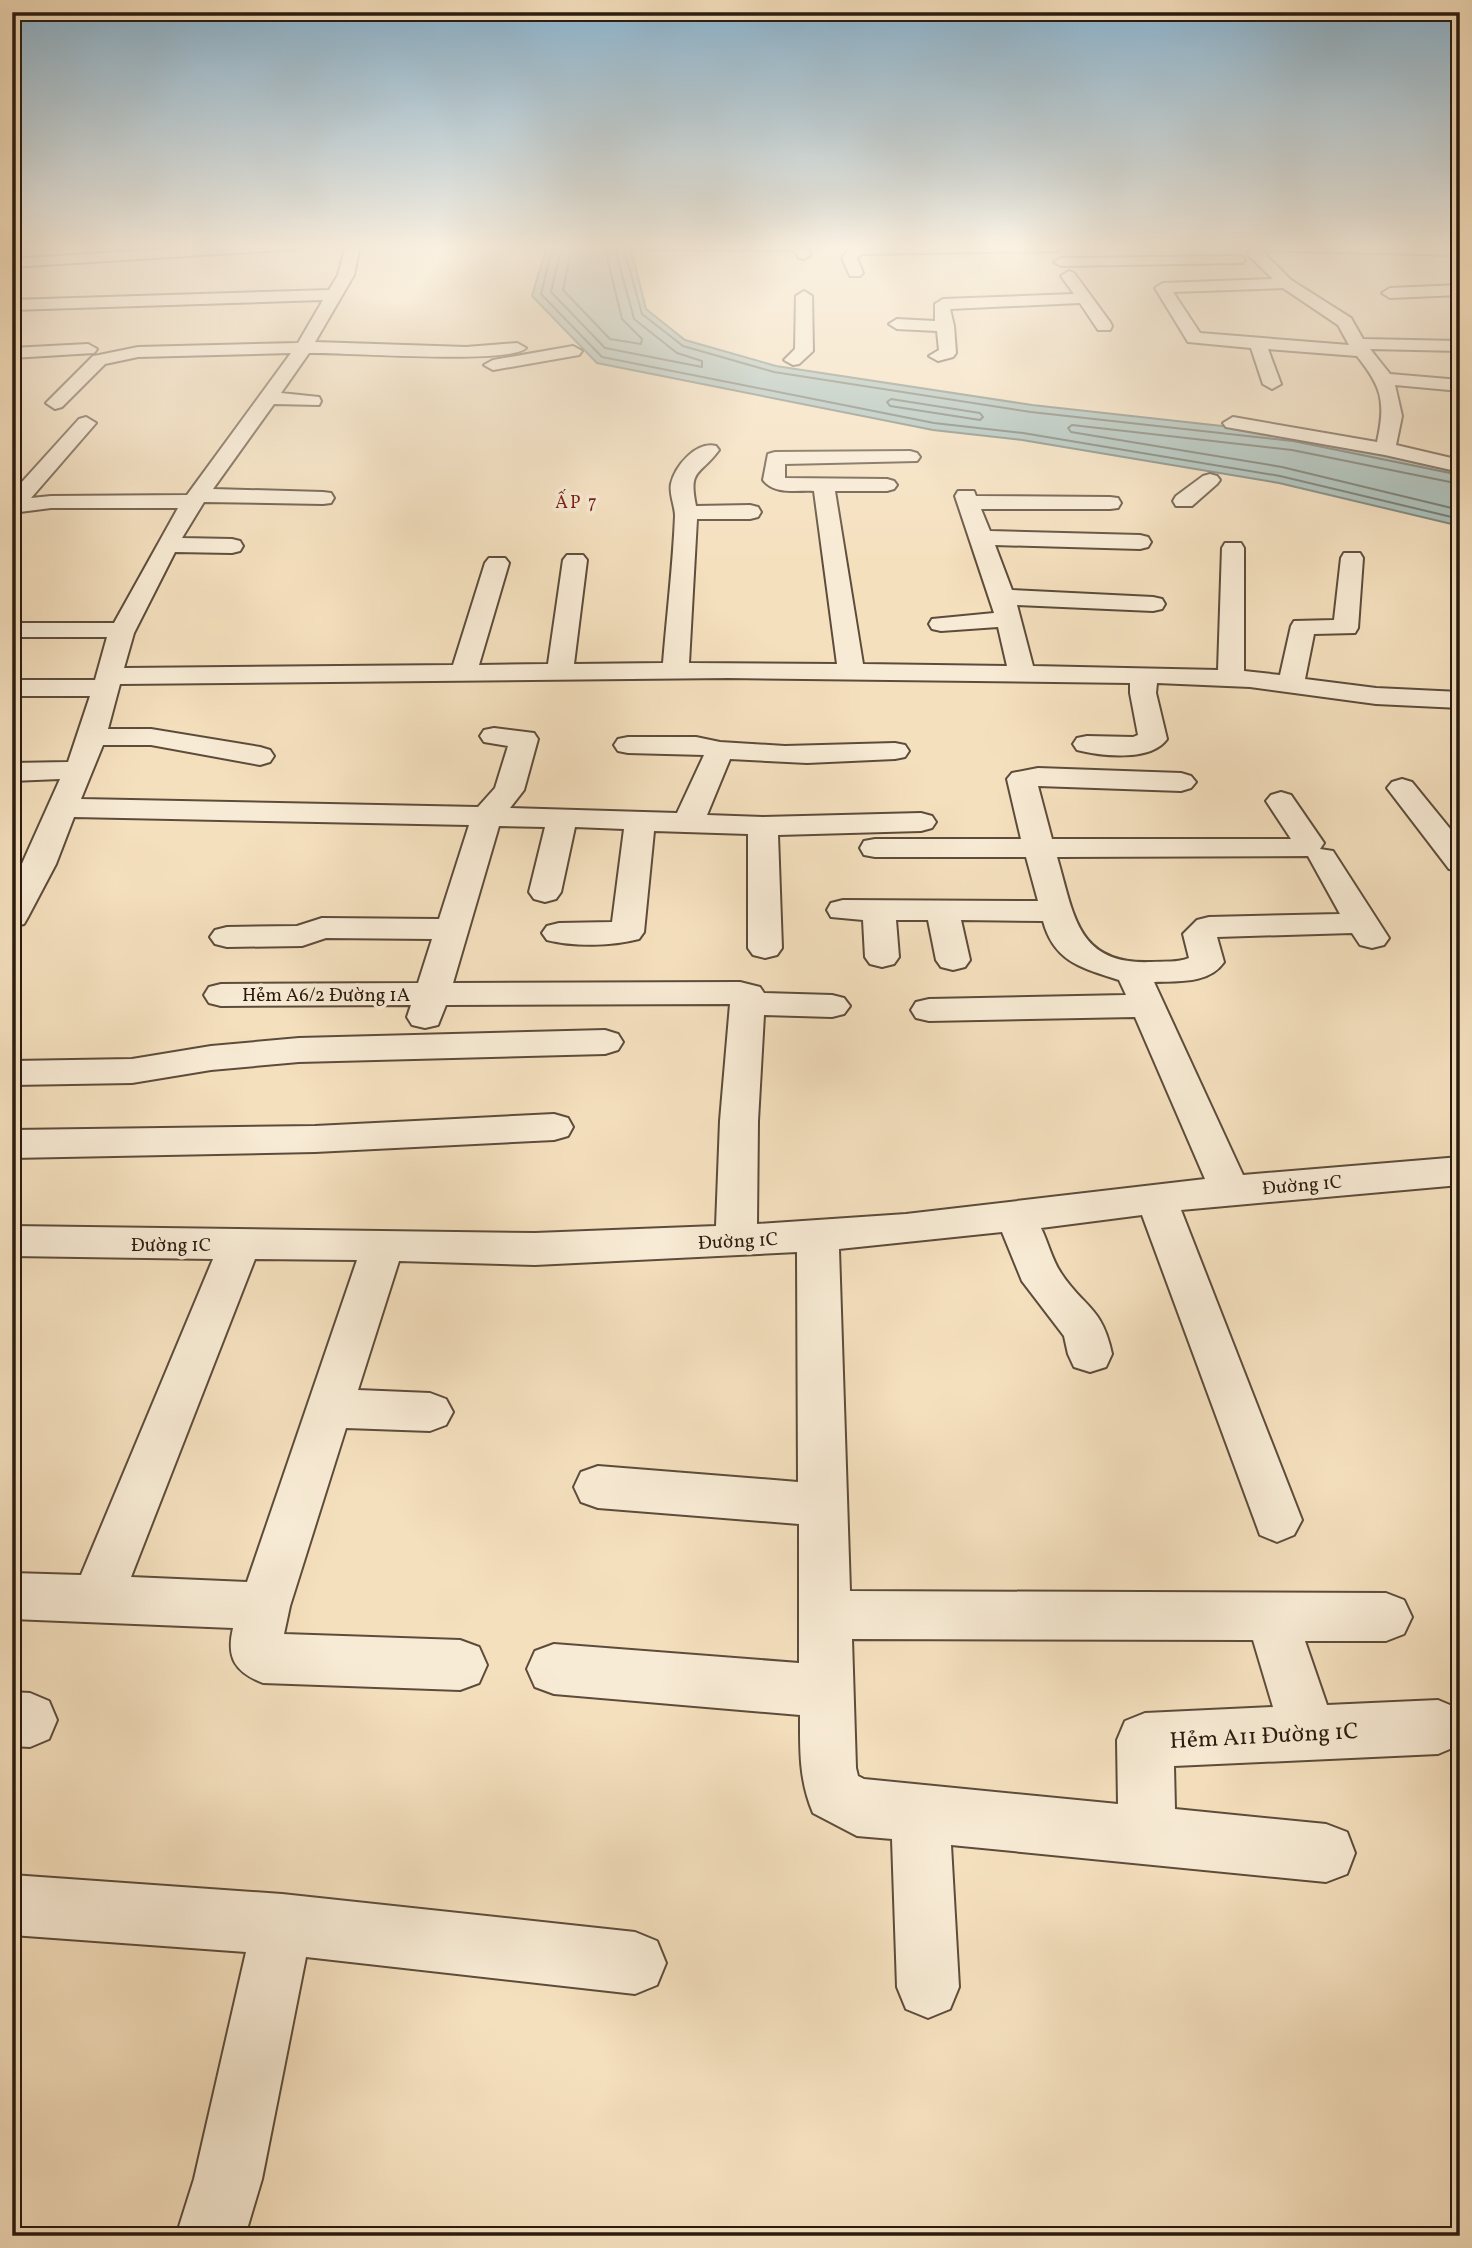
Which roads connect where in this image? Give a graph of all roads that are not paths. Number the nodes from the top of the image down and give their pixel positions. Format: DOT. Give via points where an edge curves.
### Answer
graph roads {
  1 [pos="40,350"];
  2 [pos="73,350"];
  3 [pos="192,350"];
  4 [pos="301,350"];
  5 [pos="348,350"];
  6 [pos="394,350"];
  7 [pos="471,350"];
  8 [pos="804,350"];
  9 [pos="948,350"];
  10 [pos="1260,350"];
  11 [pos="1362,350"];
  12 [pos="573,351"];
  13 [pos="37,352"];
  14 [pos="12,353"];
  15 [pos="299,354"];
  16 [pos="938,356"];
  17 [pos="793,360"];
  18 [pos="174,367"];
  19 [pos="1385,379"];
  20 [pos="1272,384"];
  21 [pos="1460,386"];
  22 [pos="268,398"];
  23 [pos="312,401"];
  24 [pos="55,403"];
  25 [pos="1249,403"];
  26 [pos="86,423"];
  27 [pos="1385,449"];
  28 [pos="709,450"];
  29 [pos="910,457"];
  30 [pos="884,459"];
  31 [pos="1460,466"];
  32 [pos="1210,480"];
  33 [pos="823,483"];
  34 [pos="195,498"];
  35 [pos="323,498"];
  36 [pos="1184,501"];
  37 [pos="1110,503"];
  38 [pos="18,506"];
  39 [pos="750,512"];
  40 [pos="686,513"];
  41 [pos="12,526"];
  42 [pos="982,538"];
  43 [pos="1091,541"];
  44 [pos="1140,542"];
  45 [pos="168,545"];
  46 [pos="232,546"];
  47 [pos="1233,548"];
  48 [pos="1352,558"];
  49 [pos="575,560"];
  50 [pos="497,563"];
  51 [pos="1113,602"];
  52 [pos="1153,604"];
  53 [pos="1006,608"];
  54 [pos="941,624"];
  55 [pos="12,630"];
  56 [pos="122,630"];
  57 [pos="675,671"];
  58 [pos="851,671"];
  59 [pos="560,672"];
  60 [pos="464,673"];
  61 [pos="1022,674"];
  62 [pos="1153,676"];
  63 [pos="1231,677"];
  64 [pos="107,682"];
  65 [pos="1291,685"];
  66 [pos="12,688"];
  67 [pos="1460,700"];
  68 [pos="1178,735"];
  69 [pos="494,736"];
  70 [pos="92,737"];
  71 [pos="1087,744"];
  72 [pos="628,745"];
  73 [pos="720,750"];
  74 [pos="895,751"];
  75 [pos="261,756"];
  76 [pos="78,770"];
  77 [pos="12,772"];
  78 [pos="1181,782"];
  79 [pos="1402,788"];
  80 [pos="1281,801"];
  81 [pos="63,808"];
  82 [pos="487,816"];
  83 [pos="562,818"];
  84 [pos="640,821"];
  85 [pos="921,821"];
  86 [pos="688,823"];
  87 [pos="837,824"];
  88 [pos="763,826"];
  89 [pos="1038,846"];
  90 [pos="1322,858"];
  91 [pos="1460,862"];
  92 [pos="545,892"];
  93 [pos="16,902"];
  94 [pos="844,910"];
  95 [pos="878,911"];
  96 [pos="1058,911"];
  97 [pos="943,913"];
  98 [pos="451,929"];
  99 [pos="559,933"];
  100 [pos="227,937"];
  101 [pos="765,948"];
  102 [pos="882,957"];
  103 [pos="953,960"];
  104 [pos="1133,972"];
  105 [pos="432,994"];
  106 [pos="221,995"];
  107 [pos="748,1004"];
  108 [pos="832,1006"];
  109 [pos="1149,1006"];
  110 [pos="929,1010"];
  111 [pos="605,1042"];
  112 [pos="417,1046"];
  113 [pos="12,1073"];
  114 [pos="554,1127"];
  115 [pos="12,1144"];
  116 [pos="1460,1171"];
  117 [pos="1230,1190"];
  118 [pos="1156,1198"];
  119 [pos="1015,1214"];
  120 [pos="818,1236"];
  121 [pos="12,1241"];
  122 [pos="736,1241"];
  123 [pos="240,1244"];
  124 [pos="383,1245"];
  125 [pos="1090,1354"];
  126 [pos="328,1408"];
  127 [pos="430,1412"];
  128 [pos="598,1487"];
  129 [pos="823,1505"];
  130 [pos="1277,1520"];
  131 [pos="12,1596"];
  132 [pos="96,1600"];
  133 [pos="264,1606"];
  134 [pos="825,1615"];
  135 [pos="1271,1616"];
  136 [pos="1386,1617"];
  137 [pos="460,1665"];
  138 [pos="554,1669"];
  139 [pos="827,1691"];
  140 [pos="1438,1727"];
  141 [pos="1309,1733"];
  142 [pos="920,1814"];
  143 [pos="1147,1837"];
  144 [pos="1326,1853"];
  145 [pos="12,1905"];
  146 [pos="282,1924"];
  147 [pos="635,1964"];
  148 [pos="928,1987"];
  149 [pos="210,2236"];
  1 -- 13 [label="street"];
  2 -- 13 [label="street"];
  3 -- 15 [label="street"];
  3 -- 18 [label="street"];
  3 -- 24 [label="street" via="138,352 99,360"];
  4 -- 15 [label="street"];
  5 -- 15 [label="street"];
  6 -- 7 [label="street"];
  8 -- 17 [label="street"];
  9 -- 16 [label="street"];
  10 -- 20 [label="street"];
  11 -- 19 [label="street"];
  12 -- 15 [label="street" via="489,365 439,366"];
  13 -- 14 [label="street"];
  15 -- 22 [label="street"];
  19 -- 21 [label="street"];
  19 -- 27 [label="street" via="1392,416"];
  22 -- 23 [label="street"];
  22 -- 34 [label="street"];
  25 -- 27 [label="street" via="1238,424"];
  26 -- 38 [label="street"];
  27 -- 31 [label="street"];
  28 -- 40 [label="street" via="688,466 681,486"];
  29 -- 30 [label="street"];
  30 -- 33 [label="street" via="888,487"];
  30 -- 33 [label="street" via="775,458 773,480 781,484"];
  32 -- 36 [label="street"];
  33 -- 58 [label="street"];
  34 -- 35 [label="street"];
  34 -- 38 [label="street"];
  34 -- 45 [label="street"];
  37 -- 42 [label="street" via="967,499"];
  38 -- 41 [label="street"];
  39 -- 40 [label="street"];
  40 -- 57 [label="street"];
  42 -- 43 [label="street"];
  42 -- 53 [label="street"];
  43 -- 44 [label="street"];
  43 -- 51 [label="street"];
  45 -- 46 [label="street"];
  45 -- 56 [label="street"];
  47 -- 63 [label="street"];
  48 -- 65 [label="street" via="1346,628 1303,626"];
  49 -- 59 [label="street"];
  50 -- 60 [label="street"];
  51 -- 52 [label="street"];
  51 -- 53 [label="street"];
  53 -- 54 [label="street"];
  53 -- 61 [label="street"];
  55 -- 56 [label="street"];
  56 -- 64 [label="street"];
  57 -- 58 [label="street"];
  57 -- 59 [label="street"];
  58 -- 61 [label="street"];
  59 -- 60 [label="street"];
  60 -- 64 [label="street"];
  61 -- 62 [label="street"];
  62 -- 63 [label="street"];
  62 -- 68 [label="street"];
  62 -- 71 [label="street" via="1143,693 1153,739 1137,746"];
  63 -- 65 [label="street"];
  64 -- 66 [label="street"];
  64 -- 70 [label="street"];
  65 -- 67 [label="street"];
  69 -- 82 [label="street" via="524,740 509,790"];
  70 -- 75 [label="street" via="151,737"];
  70 -- 76 [label="street"];
  72 -- 73 [label="street" via="696,745"];
  73 -- 74 [label="street" via="780,756"];
  73 -- 86 [label="street"];
  76 -- 77 [label="street"];
  76 -- 81 [label="street"];
  78 -- 89 [label="street" via="1021,779"];
  79 -- 91 [label="street"];
  80 -- 89 [label="street" via="1309,843 1303,848"];
  81 -- 82 [label="street"];
  81 -- 93 [label="street"];
  82 -- 83 [label="street"];
  82 -- 98 [label="street"];
  83 -- 84 [label="street"];
  83 -- 92 [label="street"];
  84 -- 86 [label="street"];
  84 -- 99 [label="street" via="627,932"];
  85 -- 87 [label="street"];
  86 -- 88 [label="street"];
  87 -- 88 [label="street"];
  87 -- 89 [label="street" via="855,848"];
  88 -- 101 [label="street"];
  89 -- 96 [label="street"];
  90 -- 104 [label="street" via="1368,931 1209,927 1200,934 1207,962 1192,970"];
  94 -- 95 [label="street"];
  95 -- 97 [label="street"];
  95 -- 102 [label="street"];
  96 -- 97 [label="street"];
  96 -- 104 [label="street" via="1064,936 1088,959"];
  97 -- 103 [label="street"];
  98 -- 100 [label="street" via="322,928 302,936"];
  98 -- 105 [label="street"];
  104 -- 109 [label="street"];
  105 -- 106 [label="street, Hẻm A6/2 Đường 1A"];
  105 -- 107 [label="street, Hẻm A6/2 Đường 1A" via="740,993 748,995"];
  105 -- 112 [label="street"];
  107 -- 108 [label="street"];
  107 -- 122 [label="street"];
  109 -- 110 [label="street"];
  109 -- 117 [label="street"];
  111 -- 112 [label="street"];
  112 -- 113 [label="street" via="299,1050 132,1071"];
  114 -- 115 [label="street" via="315,1139"];
  116 -- 117 [label="street, Đường 1C"];
  117 -- 118 [label="street, Đường 1C"];
  118 -- 119 [label="street, Đường 1C"];
  118 -- 130 [label="street"];
  119 -- 120 [label="street, Đường 1C"];
  119 -- 125 [label="street" via="1043,1280 1085,1330"];
  120 -- 122 [label="street, Đường 1C"];
  120 -- 129 [label="street"];
  121 -- 123 [label="street, Đường 1C"];
  122 -- 124 [label="street, Đường 1C" via="535,1249"];
  123 -- 124 [label="street, Đường 1C"];
  123 -- 132 [label="street"];
  124 -- 126 [label="street"];
  126 -- 127 [label="street"];
  126 -- 133 [label="street"];
  128 -- 129 [label="street"];
  129 -- 134 [label="street"];
  131 -- 132 [label="street"];
  132 -- 133 [label="street"];
  133 -- 137 [label="street" via="255,1647 262,1658"];
  134 -- 135 [label="street"];
  134 -- 139 [label="street"];
  135 -- 136 [label="street"];
  135 -- 141 [label="street"];
  138 -- 139 [label="street"];
  139 -- 142 [label="street" via="828,1768 833,1793 857,1807"];
  140 -- 141 [label="street, Hẻm A11 Đường 1C"];
  141 -- 143 [label="street, Hẻm A11 Đường 1C" via="1145,1740"];
  142 -- 143 [label="street"];
  142 -- 148 [label="street"];
  143 -- 144 [label="street"];
  145 -- 146 [label="street"];
  146 -- 147 [label="street"];
  146 -- 149 [label="street" via="228,2179"];
}
